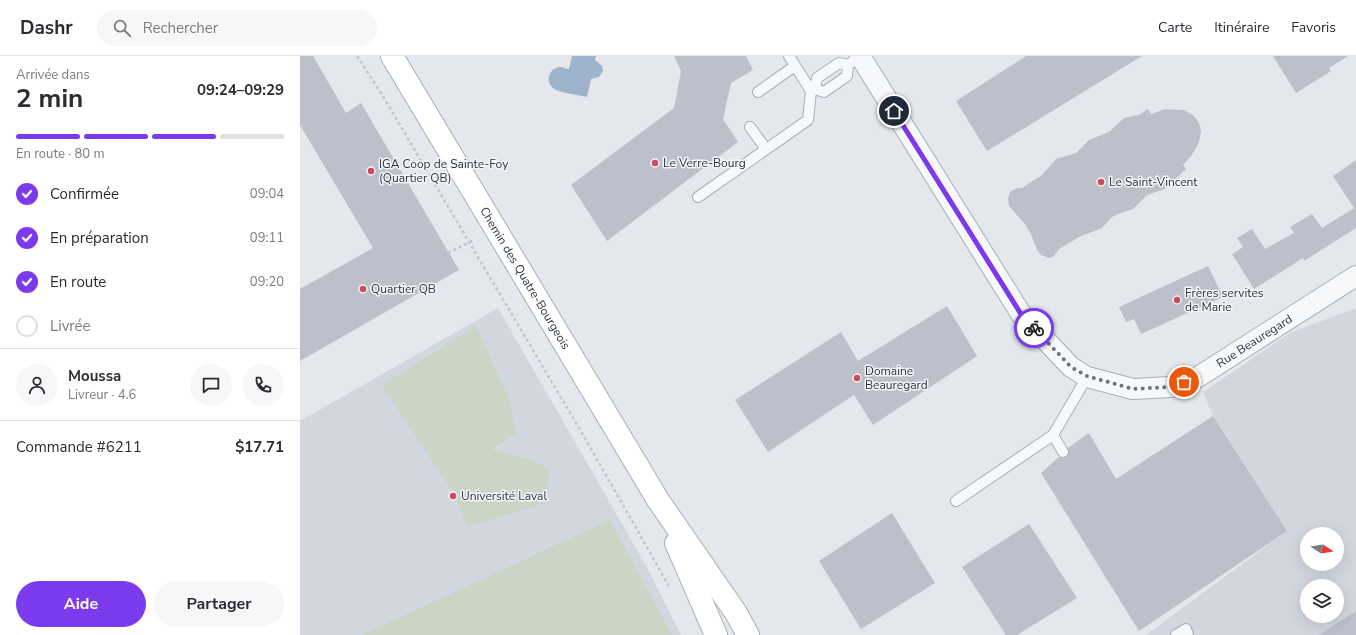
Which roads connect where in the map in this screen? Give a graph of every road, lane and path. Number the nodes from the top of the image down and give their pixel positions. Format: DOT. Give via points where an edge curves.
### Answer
graph roads {
  1 [pos="357,56"];
  2 [pos="392,56"];
  3 [pos="789,56"];
  4 [pos="856,59"];
  5 [pos="795,66"];
  6 [pos="386,90"];
  7 [pos="813,90"];
  8 [pos="758,92"];
  9 [pos="381,93"];
  10 [pos="750,127"];
  11 [pos="766,149"];
  12 [pos="698,197"];
  13 [pos="474,240"];
  14 [pos="469,244"];
  15 [pos="448,253"];
  16 [pos="1356,276"];
  17 [pos="1087,376"];
  18 [pos="1053,435"];
  19 [pos="1063,452"];
  20 [pos="658,500"];
  21 [pos="956,501"];
  22 [pos="671,590"];
  23 [pos="716,635"];
  24 [pos="748,635"];
  25 [pos="1176,635"];
  26 [pos="1188,635"];
  1 -- 9 [label="path"];
  2 -- 20 [label="main road, Chemin des Quatre-Bourgeois"];
  3 -- 5 [label="lane"];
  4 -- 7 [label="lane" via="839,63 817,78"];
  4 -- 7 [label="lane" via="847,76 824,92"];
  4 -- 17 [label="street, Rue Beauregard" via="1021,314 1071,367"];
  5 -- 7 [label="lane"];
  5 -- 8 [label="lane"];
  6 -- 9 [label="path"];
  7 -- 11 [label="lane" via="808,120"];
  9 -- 14 [label="path"];
  10 -- 11 [label="lane"];
  11 -- 12 [label="lane"];
  13 -- 14 [label="path"];
  14 -- 15 [label="path"];
  14 -- 22 [label="path" via="586,440"];
  16 -- 17 [label="street, Rue Beauregard" via="1198,377 1178,385 1133,389"];
  17 -- 18 [label="lane"];
  18 -- 19 [label="lane"];
  18 -- 21 [label="lane"];
  20 -- 23 [label="main road, Chemin des Quatre-Bourgeois"];
  20 -- 24 [label="main road, Chemin des Quatre-Bourgeois" via="736,612"];
  25 -- 26 [label="lane" via="1186,629"];
}
